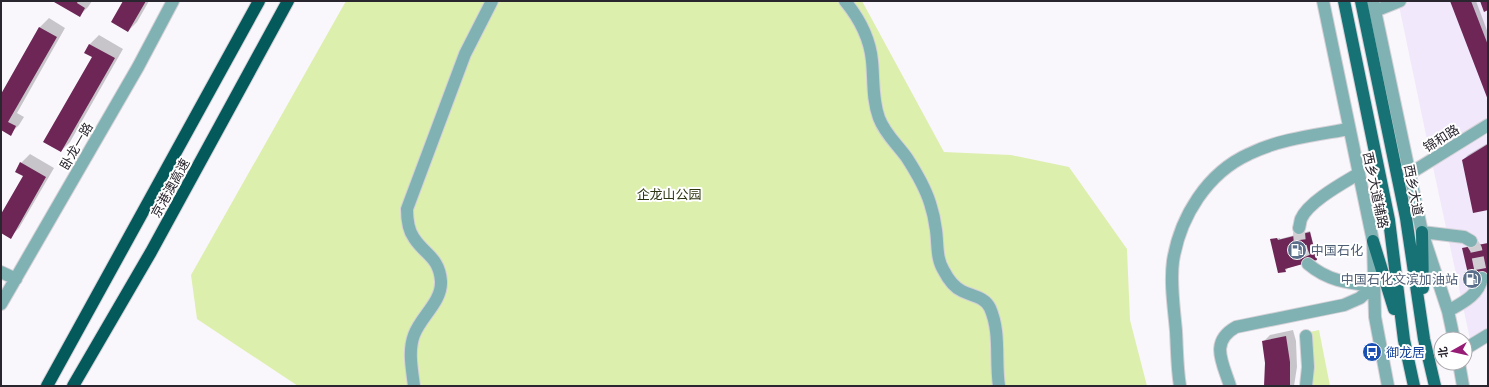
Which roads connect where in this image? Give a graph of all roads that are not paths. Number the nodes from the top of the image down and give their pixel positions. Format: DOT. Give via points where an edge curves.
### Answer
graph roads {
  1 [pos="173,1"];
  2 [pos="259,1"];
  3 [pos="288,1"];
  4 [pos="492,1"];
  5 [pos="845,1"];
  6 [pos="1323,1"];
  7 [pos="1344,1"];
  8 [pos="1361,1"];
  9 [pos="1400,1"];
  10 [pos="1374,6"];
  11 [pos="1488,125"];
  12 [pos="1349,129"];
  13 [pos="1358,174"];
  14 [pos="1410,174"];
  15 [pos="1299,228"];
  16 [pos="1422,232"];
  17 [pos="1373,241"];
  18 [pos="1471,241"];
  19 [pos="1308,264"];
  20 [pos="1,272"];
  21 [pos="1482,278"];
  22 [pos="16,279"];
  23 [pos="1374,286"];
  24 [pos="1,304"];
  25 [pos="1448,311"];
  26 [pos="1452,331"];
  27 [pos="1488,335"];
  28 [pos="1306,336"];
  29 [pos="1424,339"];
  30 [pos="1404,340"];
  31 [pos="1473,344"];
  32 [pos="1460,371"];
  33 [pos="47,386"];
  34 [pos="74,386"];
  35 [pos="414,386"];
  36 [pos="999,386"];
  37 [pos="1180,386"];
  38 [pos="1230,386"];
  39 [pos="1306,386"];
  40 [pos="1388,386"];
  41 [pos="1414,386"];
  42 [pos="1435,386"];
  43 [pos="1463,386"];
  1 -- 22 [label="street, 卧龙一路"];
  2 -- 33 [label="highway, 京港澳高速"];
  3 -- 34 [label="highway, 京港澳高速" via="151,252"];
  4 -- 35 [label="street" via="465,54 407,209 408,224 413,238 433,258 439,269 441,282 438,295 413,336 410,353"];
  5 -- 36 [label="street" via="867,38 872,59 874,100 879,119 920,179 930,204 942,269 950,281 961,290 983,299 989,307 998,347"];
  6 -- 12 [label="street, 西乡大道辅路"];
  7 -- 30 [label="main road" via="1389,220"];
  8 -- 29 [label="main road, 西乡大道" via="1406,218"];
  9 -- 10 [label="street"];
  10 -- 14 [label="street"];
  11 -- 14 [label="street, 锦和路"];
  12 -- 13 [label="street, 西乡大道辅路"];
  12 -- 37 [label="street" via="1284,142 1249,154 1219,173 1192,207 1177,243 1173,263 1172,286"];
  13 -- 15 [label="street" via="1324,195 1309,208 1301,218"];
  13 -- 17 [label="street, 西乡大道辅路"];
  14 -- 16 [label="street"];
  16 -- 18 [label="street" via="1464,236"];
  16 -- 25 [label="street"];
  16 -- 29 [label="main road"];
  17 -- 23 [label="street, 西乡大道辅路"];
  17 -- 30 [label="main road"];
  19 -- 23 [label="street" via="1332,279"];
  20 -- 22 [label="street"];
  21 -- 25 [label="street" via="1476,292"];
  22 -- 24 [label="street, 卧龙一路"];
  23 -- 38 [label="street" via="1360,298 1344,305 1236,327 1228,332 1222,339 1220,351"];
  23 -- 40 [label="street, 西乡大道辅路" via="1375,317"];
  25 -- 26 [label="street"];
  27 -- 31 [label="street"];
  28 -- 39 [label="street"];
  29 -- 42 [label="main road, 西乡大道"];
  30 -- 41 [label="main road"];
  32 -- 43 [label="street"];
}
